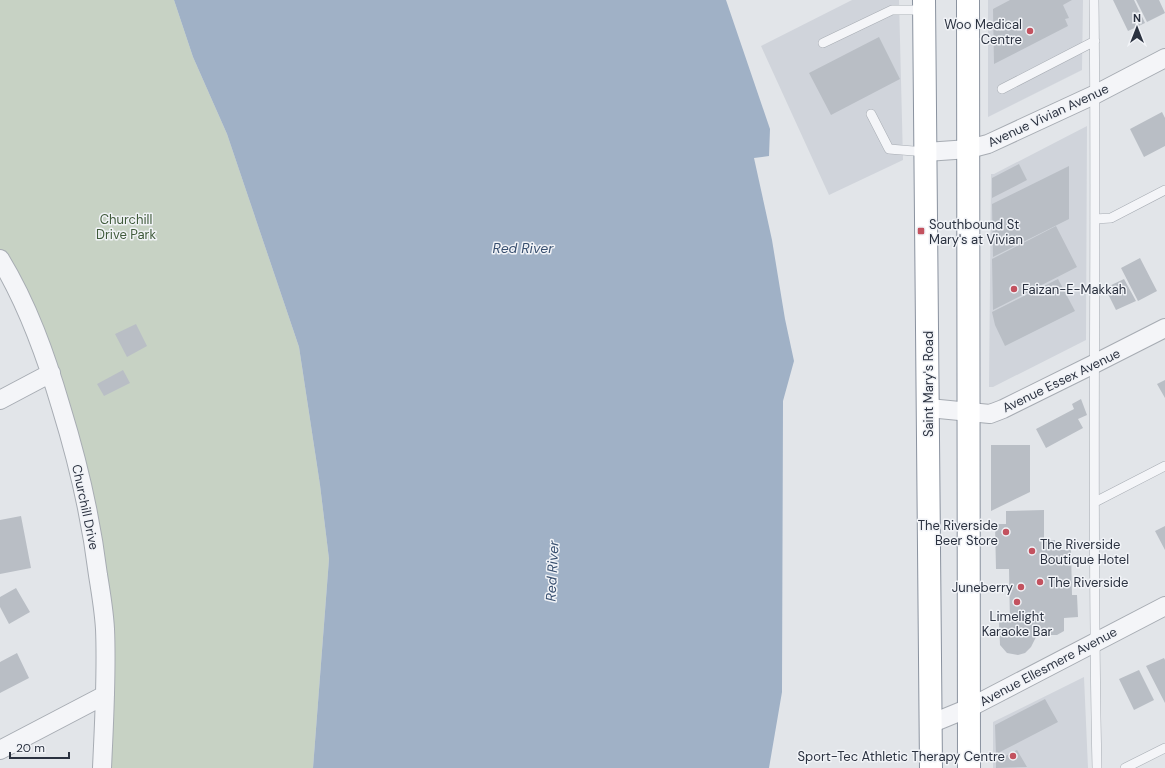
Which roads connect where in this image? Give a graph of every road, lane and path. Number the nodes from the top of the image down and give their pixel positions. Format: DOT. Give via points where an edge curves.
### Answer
graph roads {
  1 [pos="968,0"];
  2 [pos="1094,0"];
  3 [pos="924,5"];
  4 [pos="1095,41"];
  5 [pos="823,43"];
  6 [pos="1165,58"];
  7 [pos="1002,89"];
  8 [pos="1096,94"];
  9 [pos="871,114"];
  10 [pos="969,149"];
  11 [pos="926,152"];
  12 [pos="1165,190"];
  13 [pos="1095,219"];
  14 [pos="0,259"];
  15 [pos="1165,328"];
  16 [pos="1094,364"];
  17 [pos="51,373"];
  18 [pos="0,400"];
  19 [pos="929,408"];
  20 [pos="969,412"];
  21 [pos="1165,466"];
  22 [pos="1095,502"];
  23 [pos="1165,606"];
  24 [pos="1094,642"];
  25 [pos="105,695"];
  26 [pos="969,708"];
  27 [pos="930,724"];
  28 [pos="1165,748"];
  29 [pos="0,750"];
  30 [pos="102,768"];
  31 [pos="931,768"];
  32 [pos="969,768"];
  33 [pos="1097,768"];
  34 [pos="1125,768"];
  1 -- 10 [label="highway"];
  2 -- 4 [label="lane"];
  3 -- 5 [label="lane" via="892,10"];
  3 -- 11 [label="highway, Saint Mary's Road"];
  4 -- 7 [label="lane"];
  4 -- 8 [label="lane"];
  6 -- 8 [label="street, Avenue Vivian Avenue"];
  8 -- 10 [label="street, Avenue Vivian Avenue" via="988,144"];
  8 -- 13 [label="lane"];
  9 -- 11 [label="lane" via="889,149"];
  10 -- 11 [label="street, Avenue Vivian Avenue"];
  10 -- 20 [label="highway"];
  11 -- 19 [label="highway, Saint Mary's Road"];
  12 -- 13 [label="lane" via="1111,218"];
  13 -- 16 [label="lane"];
  14 -- 17 [label="street, Churchill Drive" via="25,306"];
  15 -- 16 [label="street, Avenue Essex Avenue"];
  16 -- 20 [label="street, Avenue Essex Avenue" via="990,414"];
  16 -- 22 [label="lane"];
  17 -- 18 [label="street"];
  17 -- 25 [label="street, Churchill Drive" via="82,486 95,548 105,628"];
  19 -- 20 [label="street, Avenue Essex Avenue"];
  19 -- 27 [label="highway, Saint Mary's Road"];
  20 -- 26 [label="highway"];
  21 -- 22 [label="lane"];
  22 -- 24 [label="lane"];
  23 -- 24 [label="street, Avenue Ellesmere Avenue"];
  24 -- 26 [label="street, Avenue Ellesmere Avenue"];
  24 -- 33 [label="lane"];
  25 -- 29 [label="street"];
  25 -- 30 [label="street, Churchill Drive"];
  26 -- 27 [label="street, Avenue Ellesmere Avenue"];
  26 -- 32 [label="highway"];
  27 -- 31 [label="highway, Saint Mary's Road"];
  28 -- 34 [label="lane"];
}
